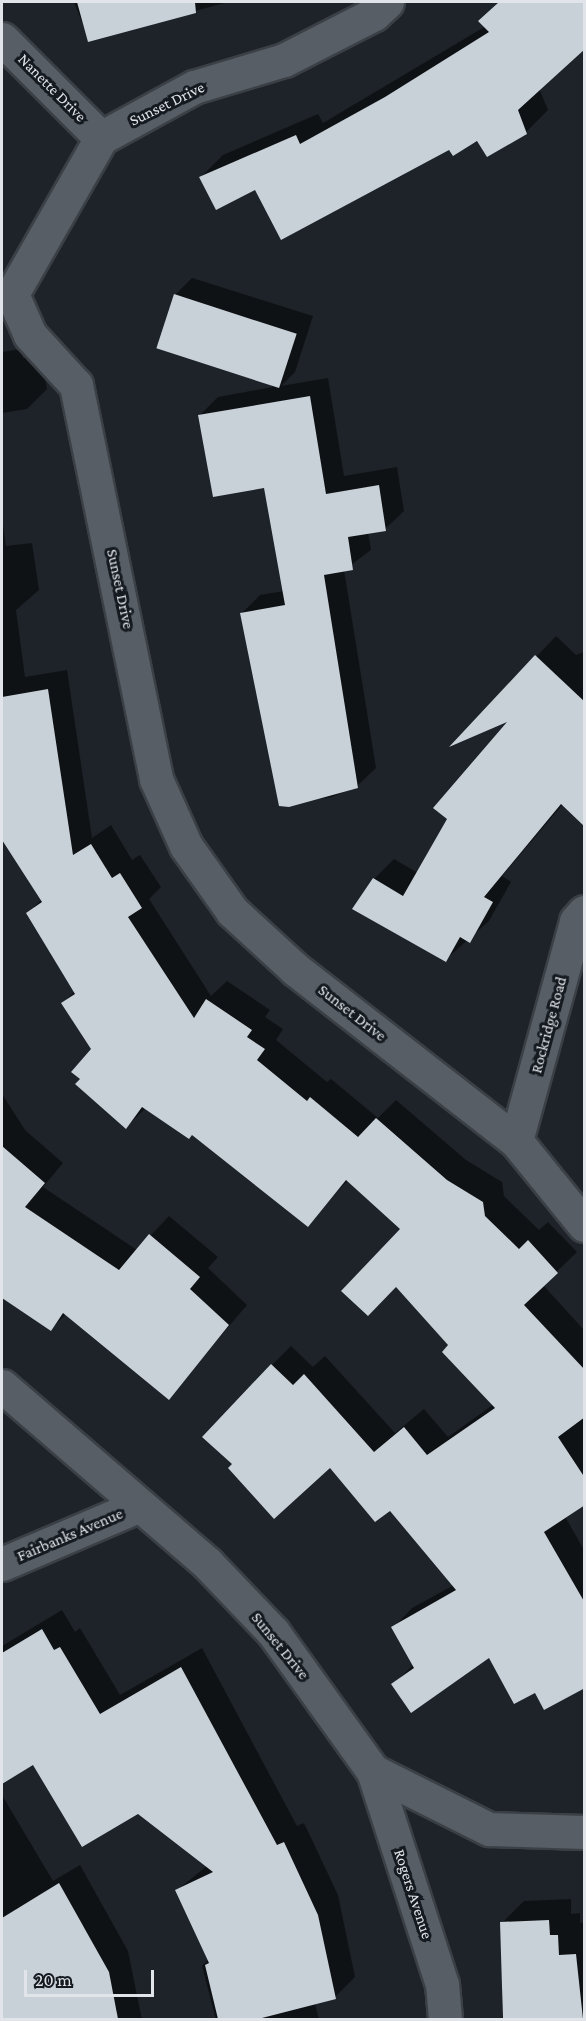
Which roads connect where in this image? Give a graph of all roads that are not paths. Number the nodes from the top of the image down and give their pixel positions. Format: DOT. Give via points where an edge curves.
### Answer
graph roads {
  1 [pos="387,2"];
  2 [pos="2,39"];
  3 [pos="101,138"];
  4 [pos="585,912"];
  5 [pos="516,1141"];
  6 [pos="585,1225"];
  7 [pos="2,1386"];
  8 [pos="138,1506"];
  9 [pos="2,1564"];
  10 [pos="373,1771"];
  11 [pos="585,1832"];
  12 [pos="445,2019"];
  1 -- 3 [label="street, Sunset Drive" via="374,14 284,60 194,87"];
  2 -- 3 [label="street, Nanette Drive"];
  3 -- 5 [label="street, Sunset Drive" via="12,294 30,335 76,385 156,779 186,846 232,911 295,969"];
  4 -- 5 [label="street, Rockridge Road" via="576,921"];
  5 -- 6 [label="street, Sunset Drive"];
  7 -- 8 [label="street, Sunset Drive"];
  8 -- 9 [label="street, Fairbanks Avenue"];
  8 -- 10 [label="street, Sunset Drive" via="208,1564 273,1632"];
  10 -- 11 [label="street, Sunset Drive" via="489,1829"];
  10 -- 12 [label="street, Rogers Avenue" via="441,1984"];
}
